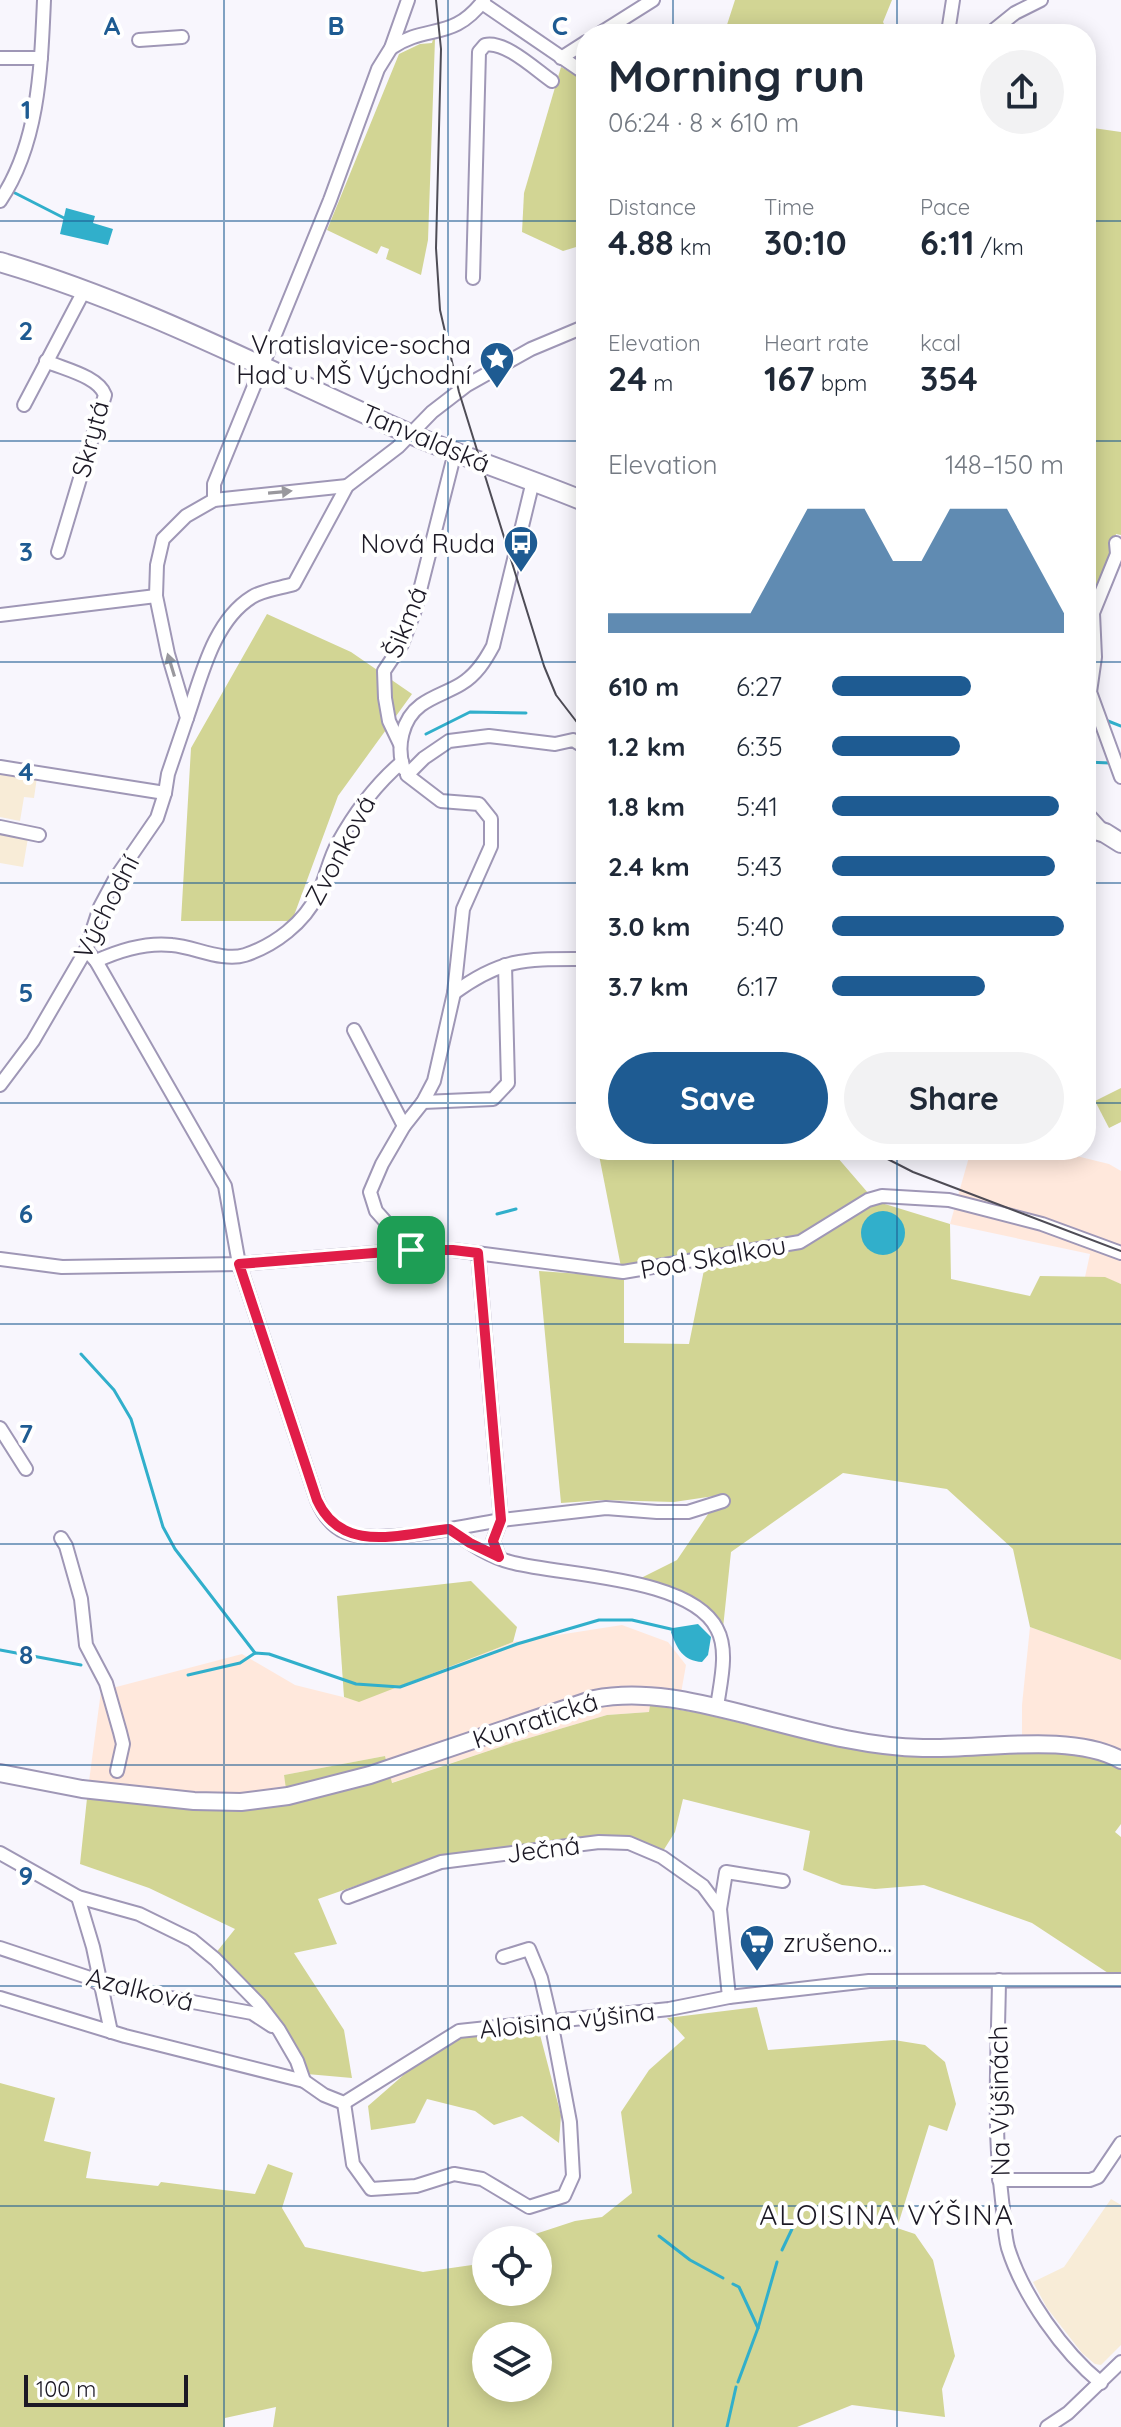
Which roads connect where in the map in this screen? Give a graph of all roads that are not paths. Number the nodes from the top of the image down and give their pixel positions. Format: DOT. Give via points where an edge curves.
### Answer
graph roads {
  1 [pos="44,0"];
  2 [pos="408,0"];
  3 [pos="653,0"];
  4 [pos="953,0"];
  5 [pos="1041,0"];
  6 [pos="483,1"];
  7 [pos="615,24"];
  8 [pos="949,24"];
  9 [pos="1001,24"];
  10 [pos="182,37"];
  11 [pos="139,40"];
  12 [pos="576,46"];
  13 [pos="391,48"];
  14 [pos="556,55"];
  15 [pos="0,58"];
  16 [pos="41,58"];
  17 [pos="576,68"];
  18 [pos="539,69"];
  19 [pos="552,81"];
  20 [pos="0,201"];
  21 [pos="0,262"];
  22 [pos="473,278"];
  23 [pos="85,289"];
  24 [pos="576,330"];
  25 [pos="46,361"];
  26 [pos="263,365"];
  27 [pos="24,405"];
  28 [pos="410,434"];
  29 [pos="455,452"];
  30 [pos="533,481"];
  31 [pos="347,486"];
  32 [pos="576,498"];
  33 [pos="214,500"];
  34 [pos="1116,543"];
  35 [pos="58,552"];
  36 [pos="156,596"];
  37 [pos="1096,606"];
  38 [pos="0,615"];
  39 [pos="1096,708"];
  40 [pos="187,718"];
  41 [pos="576,742"];
  42 [pos="400,744"];
  43 [pos="402,762"];
  44 [pos="0,767"];
  45 [pos="407,775"];
  46 [pos="1121,777"];
  47 [pos="165,793"];
  48 [pos="1096,823"];
  49 [pos="0,827"];
  50 [pos="1096,830"];
  51 [pos="1105,833"];
  52 [pos="39,835"];
  53 [pos="1121,843"];
  54 [pos="86,950"];
  55 [pos="576,959"];
  56 [pos="96,961"];
  57 [pos="505,965"];
  58 [pos="454,993"];
  59 [pos="354,1030"];
  60 [pos="0,1085"];
  61 [pos="423,1102"];
  62 [pos="404,1126"];
  63 [pos="411,1250"];
  64 [pos="478,1253"];
  65 [pos="1121,1253"];
  66 [pos="0,1259"];
  67 [pos="239,1264"];
  68 [pos="0,1428"];
  69 [pos="26,1469"];
  70 [pos="723,1501"];
  71 [pos="501,1520"];
  72 [pos="449,1529"];
  73 [pos="61,1538"];
  74 [pos="499,1557"];
  75 [pos="717,1707"];
  76 [pos="1121,1760"];
  77 [pos="117,1771"];
  78 [pos="0,1773"];
  79 [pos="0,1853"];
  80 [pos="783,1881"];
  81 [pos="78,1897"];
  82 [pos="348,1897"];
  83 [pos="720,1909"];
  84 [pos="0,1948"];
  85 [pos="503,1957"];
  86 [pos="999,1980"];
  87 [pos="1121,1980"];
  88 [pos="101,1985"];
  89 [pos="729,1997"];
  90 [pos="0,1998"];
  91 [pos="551,2021"];
  92 [pos="279,2030"];
  93 [pos="111,2032"];
  94 [pos="304,2081"];
  95 [pos="344,2103"];
  96 [pos="1121,2143"];
  97 [pos="999,2180"];
  98 [pos="1121,2362"];
  99 [pos="1101,2383"];
  100 [pos="1047,2427"];
  1 -- 16 [label="street"];
  2 -- 13 [label="street"];
  3 -- 7 [label="street"];
  4 -- 8 [label="street"];
  5 -- 9 [label="street"];
  6 -- 13 [label="street" via="454,27 410,37"];
  6 -- 14 [label="street"];
  10 -- 11 [label="street"];
  12 -- 14 [label="street"];
  13 -- 26 [label="street" via="378,69"];
  14 -- 17 [label="street"];
  14 -- 18 [label="street"];
  15 -- 16 [label="street"];
  16 -- 20 [label="street" via="20,164"];
  18 -- 19 [label="street"];
  18 -- 22 [label="street" via="496,44 479,52"];
  21 -- 23 [label="main road, Tanvaldská"];
  23 -- 25 [label="street"];
  23 -- 26 [label="main road, Tanvaldská"];
  24 -- 28 [label="street, Východní" via="474,381"];
  25 -- 27 [label="street"];
  25 -- 35 [label="street, Skrytá" via="97,383 105,395"];
  26 -- 28 [label="main road, Tanvaldská"];
  26 -- 33 [label="street" via="214,484"];
  28 -- 29 [label="main road, Tanvaldská"];
  28 -- 31 [label="street, Východní"];
  29 -- 30 [label="main road, Tanvaldská"];
  29 -- 42 [label="street, Šikmá" via="415,610 384,671 389,721"];
  30 -- 32 [label="main road, Tanvaldská"];
  30 -- 42 [label="street" via="493,646 461,684 418,707"];
  33 -- 31 [label="street, one-way"];
  31 -- 40 [label="street, Východní" via="294,584 252,597 225,623"];
  33 -- 36 [label="street" via="186,516 163,539"];
  34 -- 37 [label="street" via="1117,554"];
  36 -- 38 [label="street"];
  40 -- 36 [label="street, one-way"];
  39 -- 46 [label="street"];
  40 -- 47 [label="street, Východní"];
  41 -- 45 [label="street" via="489,736 449,741"];
  42 -- 43 [label="street, Zvonková"];
  43 -- 45 [label="street, Zvonková"];
  43 -- 56 [label="street, Zvonková" via="376,784 337,845 302,921 274,941 242,956 145,945"];
  44 -- 47 [label="street"];
  45 -- 58 [label="street" via="441,801 479,804 491,819 491,846 463,909"];
  47 -- 54 [label="street, Východní" via="157,818 100,907"];
  48 -- 51 [label="street"];
  49 -- 52 [label="street"];
  50 -- 51 [label="main road"];
  51 -- 53 [label="main road"];
  54 -- 56 [label="street"];
  54 -- 60 [label="street, Východní" via="33,1041"];
  55 -- 57 [label="street"];
  56 -- 67 [label="street" via="225,1186"];
  57 -- 58 [label="street" via="489,969"];
  57 -- 61 [label="street" via="508,1083 493,1099"];
  58 -- 61 [label="street" via="434,1081"];
  59 -- 62 [label="street"];
  61 -- 62 [label="street"];
  62 -- 63 [label="street" via="370,1192 376,1211"];
  63 -- 64 [label="street, Pod Skalkou"];
  63 -- 67 [label="street, Pod Skalkou"];
  64 -- 65 [label="street, Pod Skalkou" via="623,1272 800,1242 882,1196 949,1200 1042,1224"];
  64 -- 71 [label="street"];
  66 -- 67 [label="street, Pod Skalkou" via="62,1267"];
  67 -- 72 [label="street" via="323,1513 343,1531 367,1538"];
  68 -- 69 [label="street"];
  70 -- 71 [label="street" via="688,1512 606,1508"];
  71 -- 72 [label="street"];
  71 -- 74 [label="street" via="493,1541"];
  72 -- 74 [label="street"];
  73 -- 77 [label="street" via="81,1599 86,1645 106,1683 123,1744"];
  74 -- 75 [label="street" via="643,1585 690,1601 710,1616 721,1639"];
  75 -- 76 [label="street, Kunratická" via="879,1746 1064,1746"];
  75 -- 78 [label="street, Kunratická" via="654,1696 594,1699 370,1775 241,1802 103,1791"];
  79 -- 81 [label="street"];
  80 -- 83 [label="street" via="726,1872"];
  81 -- 88 [label="street"];
  81 -- 92 [label="street" via="139,1914 192,1940"];
  82 -- 83 [label="street, Ječná" via="441,1862 599,1842 629,1843 662,1857 703,1886"];
  83 -- 89 [label="street"];
  84 -- 88 [label="street, Azalková"];
  85 -- 91 [label="street" via="529,1949"];
  86 -- 87 [label="street, Aloisina výšina"];
  86 -- 89 [label="street, Aloisina výšina" via="869,1981"];
  86 -- 97 [label="street, Na Výšinách"];
  88 -- 92 [label="street, Azalková" via="252,2013"];
  88 -- 93 [label="street"];
  89 -- 91 [label="street, Aloisina výšina"];
  90 -- 93 [label="street"];
  91 -- 95 [label="street, Aloisina výšina" via="459,2031"];
  91 -- 95 [label="street" via="570,2122 573,2176 564,2196 529,2207 482,2179 454,2174 416,2186 371,2189 353,2164"];
  92 -- 94 [label="street"];
  93 -- 94 [label="street"];
  94 -- 95 [label="street"];
  96 -- 97 [label="street" via="1098,2177 1090,2180"];
  97 -- 99 [label="street, Na Výšinách" via="1007,2245 1020,2281 1085,2370"];
  98 -- 99 [label="street"];
  99 -- 100 [label="street"];
}
